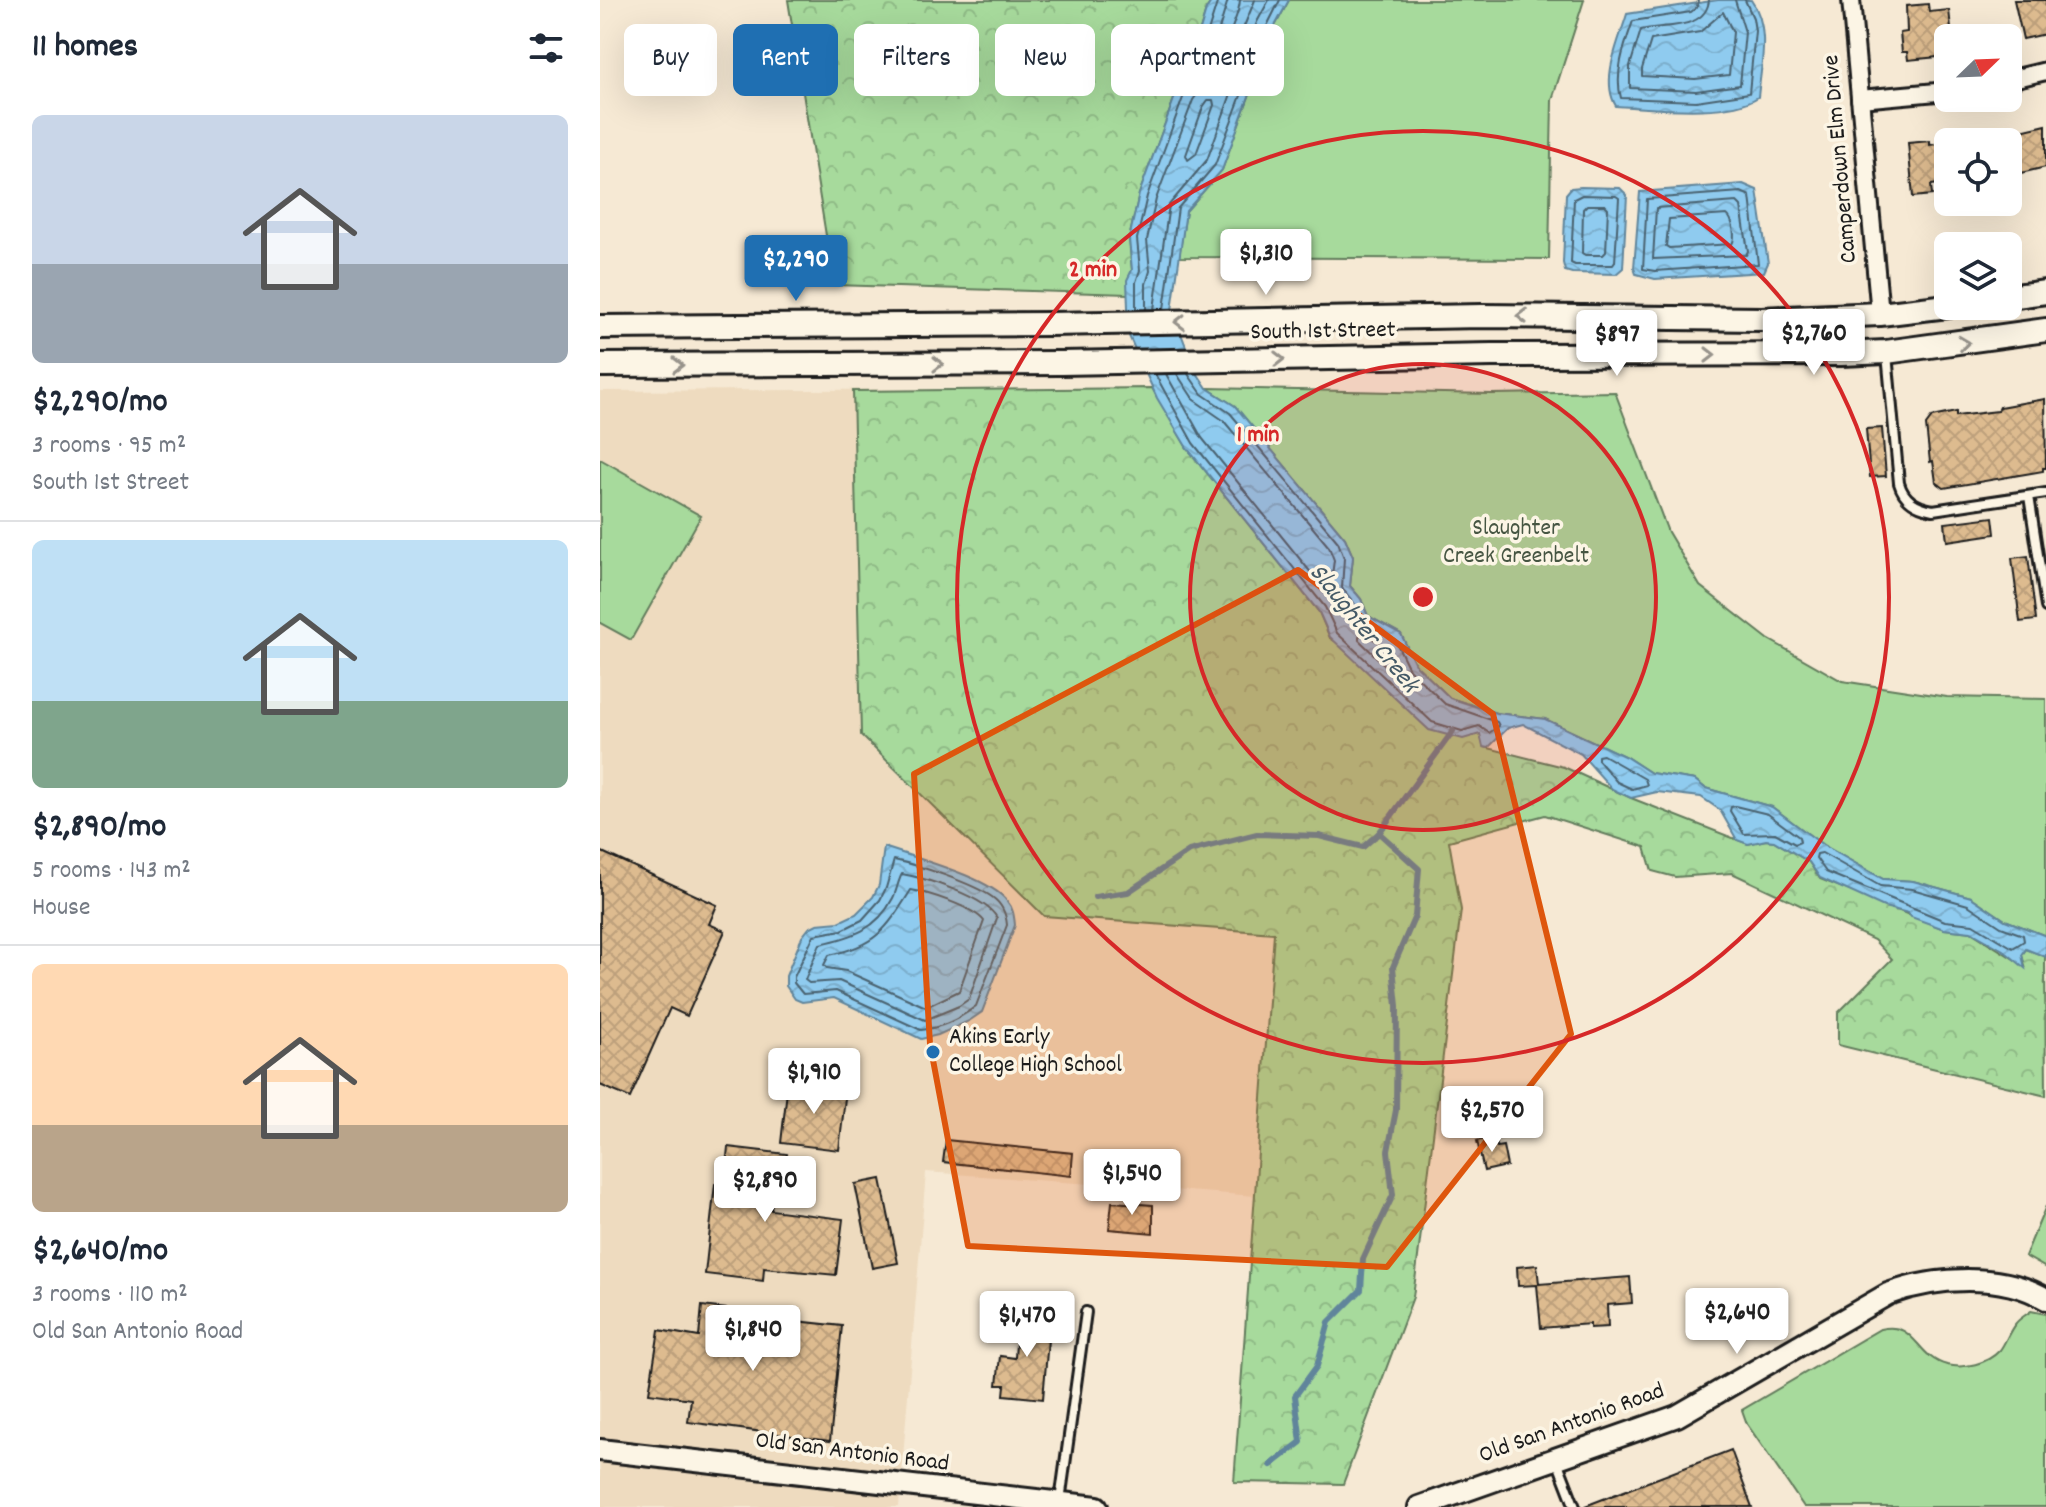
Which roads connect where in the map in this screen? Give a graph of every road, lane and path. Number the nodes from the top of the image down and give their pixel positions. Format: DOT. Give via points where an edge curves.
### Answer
graph roads {
  1 [pos="1851,0"];
  2 [pos="2046,71"];
  3 [pos="2022,77"];
  4 [pos="1934,92"];
  5 [pos="1860,99"];
  6 [pos="2046,292"];
  7 [pos="2022,295"];
  8 [pos="1934,308"];
  9 [pos="1880,314"];
  10 [pos="600,327"];
  11 [pos="2046,330"];
  12 [pos="1886,352"];
  13 [pos="600,365"];
  14 [pos="2046,493"];
  15 [pos="2029,496"];
  16 [pos="2046,607"];
  17 [pos="2046,1299"];
  18 [pos="1086,1312"];
  19 [pos="600,1450"];
  20 [pos="1555,1458"];
  21 [pos="1060,1503"];
  22 [pos="1097,1507"];
  23 [pos="1419,1507"];
  24 [pos="1575,1507"];
  1 -- 5 [label="street, Camperdown Elm Drive"];
  2 -- 3 [label="street"];
  4 -- 5 [label="street"];
  5 -- 9 [label="street, Camperdown Elm Drive"];
  6 -- 7 [label="main road"];
  8 -- 9 [label="main road, South 1st Street"];
  9 -- 10 [label="main road, South 1st Street, one-way"];
  9 -- 12 [label="main road"];
  12 -- 11 [label="main road, South 1st Street, one-way"];
  13 -- 12 [label="main road, South 1st Street, one-way"];
  12 -- 15 [label="lane" via="1902,493 1933,510"];
  14 -- 15 [label="lane"];
  15 -- 16 [label="lane"];
  17 -- 20 [label="street, Old San Antonio Road" via="2012,1286 1972,1281 1916,1284 1888,1294 1677,1416"];
  18 -- 21 [label="lane"];
  19 -- 21 [label="street, Old San Antonio Road"];
  20 -- 23 [label="street, Old San Antonio Road"];
  20 -- 24 [label="lane"];
  21 -- 22 [label="street, Old San Antonio Road"];
}
